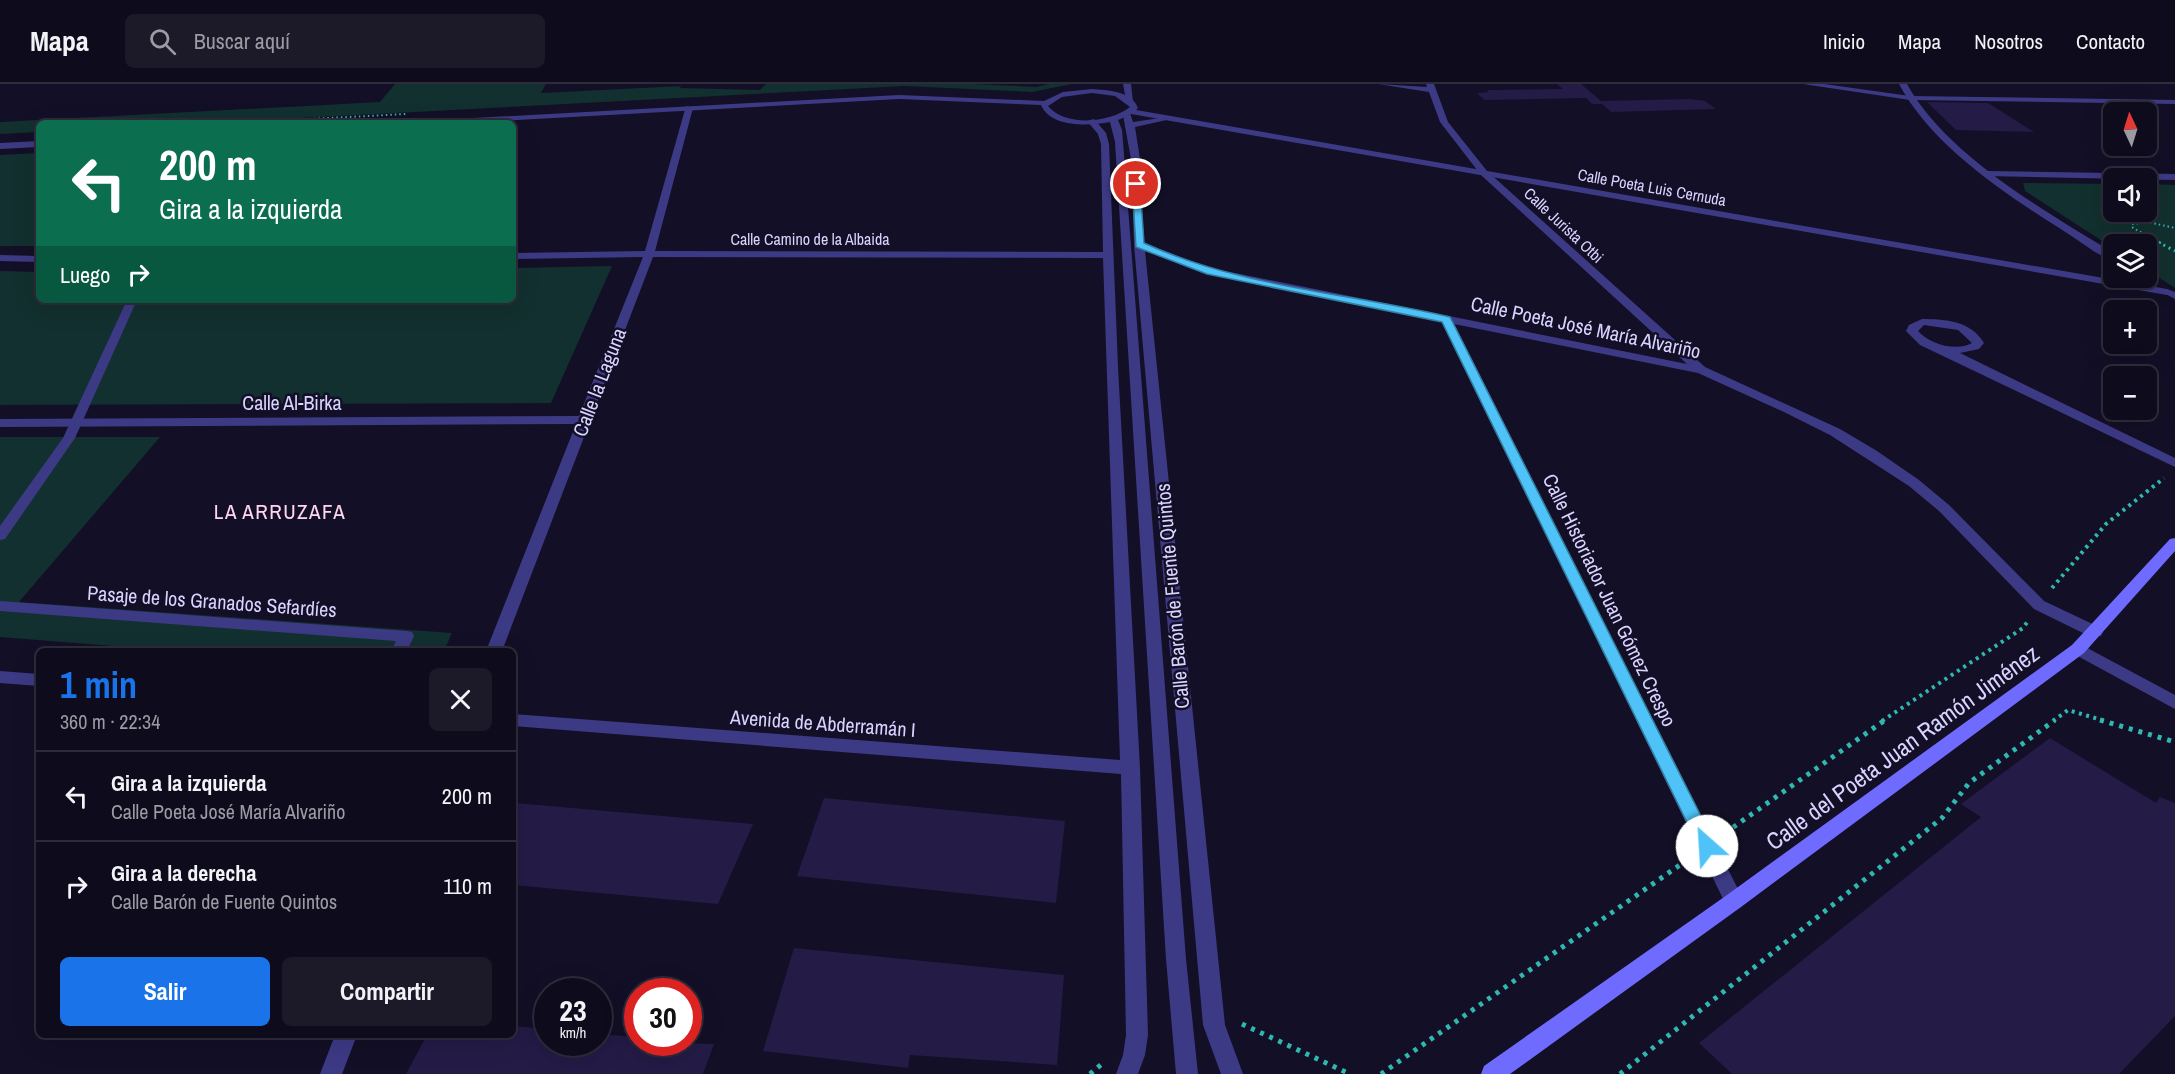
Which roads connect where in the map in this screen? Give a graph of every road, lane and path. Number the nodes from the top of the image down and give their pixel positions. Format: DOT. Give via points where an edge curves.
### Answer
graph roads {
  1 [pos="1107,84"];
  2 [pos="1114,84"];
  3 [pos="1127,84"];
  4 [pos="1382,84"];
  5 [pos="1807,84"];
  6 [pos="1903,84"];
  7 [pos="1430,87"];
  8 [pos="1092,91"];
  9 [pos="1117,94"];
  10 [pos="1910,98"];
  11 [pos="1130,100"];
  12 [pos="2175,102"];
  13 [pos="1045,104"];
  14 [pos="688,108"];
  15 [pos="1125,118"];
  16 [pos="1167,119"];
  17 [pos="476,120"];
  18 [pos="1091,122"];
  19 [pos="36,144"];
  20 [pos="0,146"];
  21 [pos="1484,173"];
  22 [pos="1988,174"];
  23 [pos="2175,177"];
  24 [pos="2175,228"];
  25 [pos="1139,245"];
  26 [pos="2103,251"];
  27 [pos="2175,251"];
  28 [pos="649,254"];
  29 [pos="1107,255"];
  30 [pos="516,256"];
  31 [pos="0,258"];
  32 [pos="36,259"];
  33 [pos="2157,286"];
  34 [pos="2171,294"];
  35 [pos="131,303"];
  36 [pos="1446,319"];
  37 [pos="1938,346"];
  38 [pos="1701,370"];
  39 [pos="584,420"];
  40 [pos="0,423"];
  41 [pos="75,423"];
  42 [pos="2175,463"];
  43 [pos="2168,475"];
  44 [pos="0,536"];
  45 [pos="2175,542"];
  46 [pos="2039,605"];
  47 [pos="0,606"];
  48 [pos="2095,632"];
  49 [pos="400,648"];
  50 [pos="495,648"];
  51 [pos="2078,649"];
  52 [pos="0,677"];
  53 [pos="36,680"];
  54 [pos="2175,703"];
  55 [pos="516,720"];
  56 [pos="2175,742"];
  57 [pos="1131,768"];
  58 [pos="1707,846"];
  59 [pos="1734,901"];
  60 [pos="1238,1016"];
  61 [pos="345,1038"];
  62 [pos="332,1074"];
  63 [pos="1127,1074"];
  64 [pos="1187,1074"];
  65 [pos="1232,1074"];
  66 [pos="1350,1074"];
  67 [pos="1381,1074"];
  68 [pos="1492,1074"];
  69 [pos="1620,1074"];
  1 -- 8 [label="street"];
  2 -- 9 [label="street"];
  3 -- 11 [label="street"];
  4 -- 7 [label="street"];
  5 -- 10 [label="street"];
  6 -- 10 [label="street"];
  7 -- 21 [label="street, Calle Jurista Otbi" via="1444,122"];
  8 -- 9 [label="street"];
  8 -- 13 [label="street" via="1065,93"];
  9 -- 11 [label="street"];
  10 -- 12 [label="street"];
  10 -- 22 [label="street"];
  11 -- 15 [label="street" via="1133,104"];
  13 -- 14 [label="street" via="899,97"];
  13 -- 18 [label="street" via="1046,111 1053,115"];
  14 -- 17 [label="street"];
  14 -- 28 [label="street, Calle la Laguna"];
  15 -- 16 [label="street"];
  15 -- 16 [label="street, Calle Poeta Luis Cernuda"];
  15 -- 18 [label="street"];
  15 -- 25 [label="street, Calle Barón de Fuente Quintos"];
  15 -- 64 [label="street, Calle Barón de Fuente Quintos" via="1118,130"];
  16 -- 21 [label="street, Calle Poeta Luis Cernuda"];
  18 -- 29 [label="street" via="1102,133 1105,144"];
  19 -- 20 [label="street"];
  21 -- 34 [label="street, Calle Poeta Luis Cernuda"];
  21 -- 38 [label="street, Calle Jurista Otbi"];
  22 -- 23 [label="street"];
  22 -- 26 [label="street"];
  24 -- 27 [label="path" via="2148,222 2132,224 2143,235"];
  25 -- 36 [label="street, Calle Poeta José María Alvariño" via="1207,271"];
  25 -- 65 [label="street, Calle Barón de Fuente Quintos" via="1214,1025"];
  28 -- 29 [label="street, Calle Camino de la Albaida"];
  28 -- 30 [label="street, Calle Camino de la Albaida"];
  28 -- 39 [label="street, Calle la Laguna"];
  29 -- 57 [label="street"];
  31 -- 32 [label="street"];
  33 -- 34 [label="street"];
  35 -- 41 [label="street"];
  36 -- 38 [label="street, Calle Poeta José María Alvariño"];
  36 -- 58 [label="street, Calle Historiador Juan Gómez Crespo"];
  37 -- 37 [label="street" via="1920,339 1913,327 1922,322 1953,326 1971,334 1978,343 1969,349"];
  37 -- 42 [label="street"];
  38 -- 46 [label="street, Calle Poeta José María Alvariño" via="1835,432 1914,483 1944,507"];
  39 -- 41 [label="street, Calle Al-Birka"];
  39 -- 50 [label="street, Calle la Laguna"];
  40 -- 41 [label="street, Calle Al-Birka"];
  41 -- 44 [label="street" via="69,438"];
  43 -- 46 [label="path" via="2106,524"];
  45 -- 48 [label="main road, Calle del Poeta Juan Ramón Jiménez"];
  46 -- 48 [label="street, Calle Poeta José María Alvariño"];
  46 -- 58 [label="path" via="2023,628 1875,726"];
  47 -- 49 [label="street, Pasaje de los Granados Sefardíes" via="406,636"];
  48 -- 51 [label="main road, Calle del Poeta Juan Ramón Jiménez"];
  51 -- 54 [label="street"];
  51 -- 59 [label="main road, Calle del Poeta Juan Ramón Jiménez"];
  52 -- 53 [label="street"];
  55 -- 57 [label="street, Avenida de Abderramán I"];
  56 -- 69 [label="path" via="2068,710 1970,783 1942,818"];
  57 -- 63 [label="street" via="1137,1035"];
  58 -- 59 [label="street, Calle Historiador Juan Gómez Crespo"];
  58 -- 67 [label="path"];
  59 -- 68 [label="main road, Calle del Poeta Juan Ramón Jiménez"];
  60 -- 66 [label="path" via="1242,1026"];
  61 -- 62 [label="street"];
}
